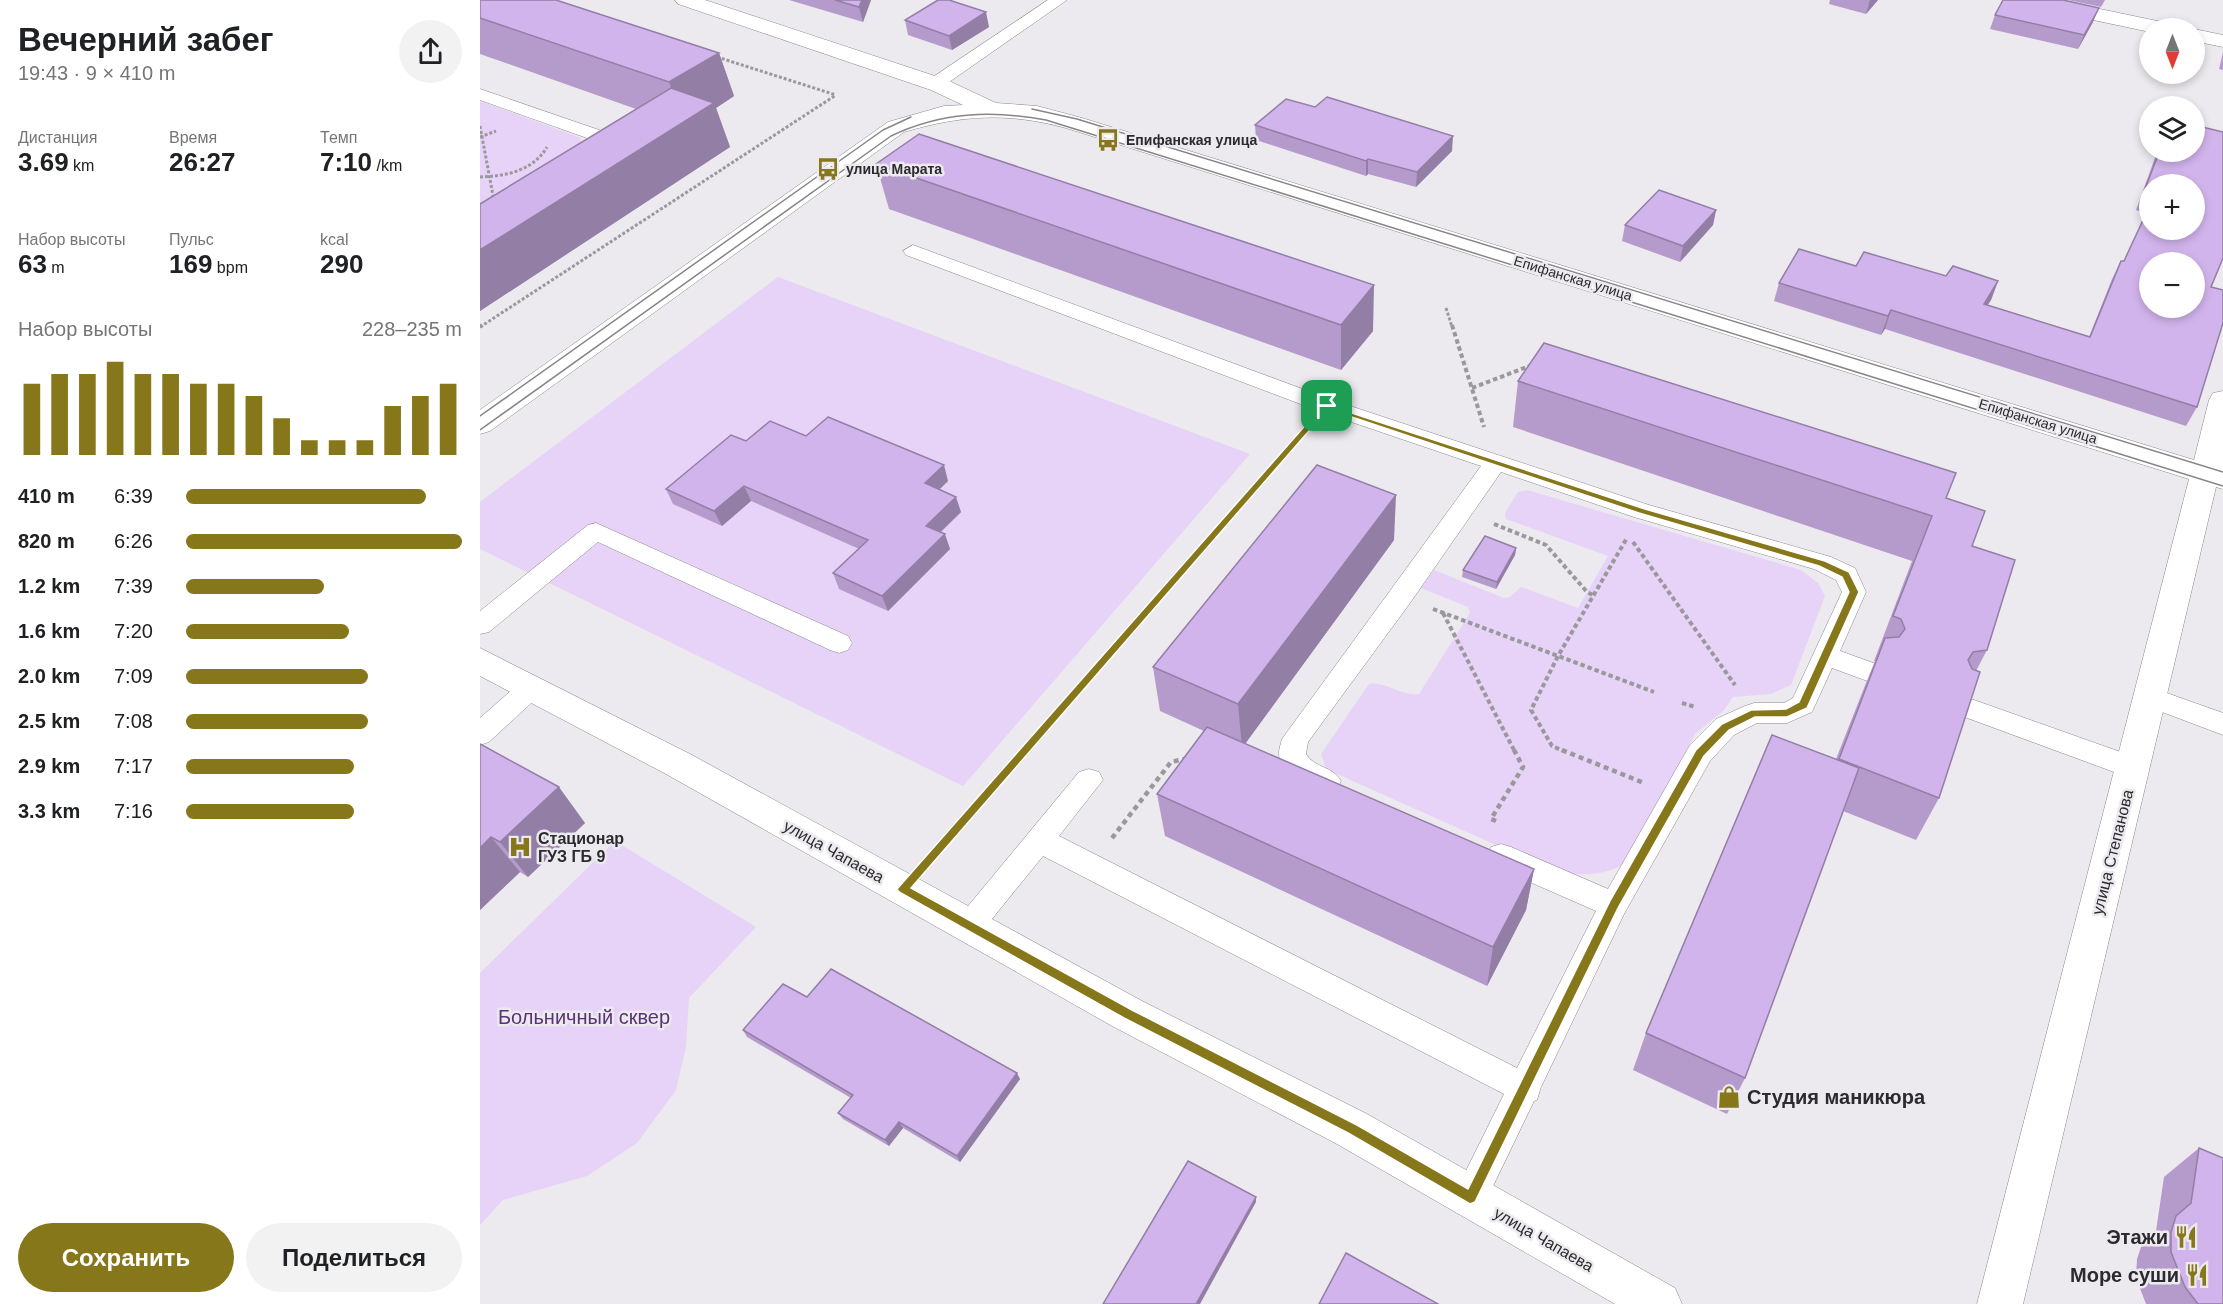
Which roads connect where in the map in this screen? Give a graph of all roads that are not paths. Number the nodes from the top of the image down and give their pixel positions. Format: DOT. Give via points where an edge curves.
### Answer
graph roads {
  1 [pos="685,0"];
  2 [pos="1059,0"];
  3 [pos="2027,0"];
  4 [pos="2139,23"];
  5 [pos="2205,37"];
  6 [pos="2223,41"];
  7 [pos="936,83"];
  8 [pos="480,94"];
  9 [pos="991,109"];
  10 [pos="562,172"];
  11 [pos="913,251"];
  12 [pos="2223,400"];
  13 [pos="480,424"];
  14 [pos="1496,462"];
  15 [pos="2215,476"];
  16 [pos="480,625"];
  17 [pos="839,643"];
  18 [pos="1827,656"];
  19 [pos="480,661"];
  20 [pos="1870,672"];
  21 [pos="532,687"];
  22 [pos="2150,697"];
  23 [pos="1960,705"];
  24 [pos="2223,724"];
  25 [pos="480,734"];
  26 [pos="2133,768"];
  27 [pos="1089,780"];
  28 [pos="1354,793"];
  29 [pos="1039,840"];
  30 [pos="1475,845"];
  31 [pos="1614,905"];
  32 [pos="969,926"];
  33 [pos="1526,1089"];
  34 [pos="1470,1197"];
  35 [pos="1659,1304"];
  36 [pos="2000,1304"];
  1 -- 7 [label="street, Епифанская улица"];
  2 -- 7 [label="lane"];
  3 -- 4 [label="street"];
  5 -- 6 [label="street"];
  7 -- 9 [label="street, Епифанская улица"];
  8 -- 10 [label="lane" via="596,135 597,144 591,154"];
  9 -- 13 [label="street" via="944,112 896,126"];
  9 -- 15 [label="street, Епифанская улица" via="1037,113 1074,123"];
  11 -- 14 [label="lane" via="1327,406"];
  12 -- 15 [label="street, улица Степанова"];
  14 -- 18 [label="lane" via="1642,511 1822,563 1846,574 1854,592"];
  14 -- 28 [label="lane" via="1295,739 1292,755 1300,769"];
  15 -- 22 [label="street, улица Степанова"];
  16 -- 17 [label="lane" via="596,531"];
  18 -- 20 [label="lane"];
  18 -- 31 [label="lane" via="1803,705 1787,713 1754,713 1725,727 1700,753"];
  19 -- 21 [label="street, улица Чапаева"];
  21 -- 25 [label="lane"];
  21 -- 32 [label="street, улица Чапаева"];
  22 -- 24 [label="lane"];
  22 -- 26 [label="street, улица Степанова"];
  23 -- 26 [label="lane"];
  26 -- 36 [label="street, улица Степанова"];
  27 -- 29 [label="lane"];
  29 -- 32 [label="lane"];
  29 -- 33 [label="lane"];
  30 -- 31 [label="lane"];
  31 -- 33 [label="lane"];
  32 -- 34 [label="street, улица Чапаева" via="1128,1014 1352,1129"];
  33 -- 34 [label="lane"];
  34 -- 35 [label="street, улица Чапаева"];
}
